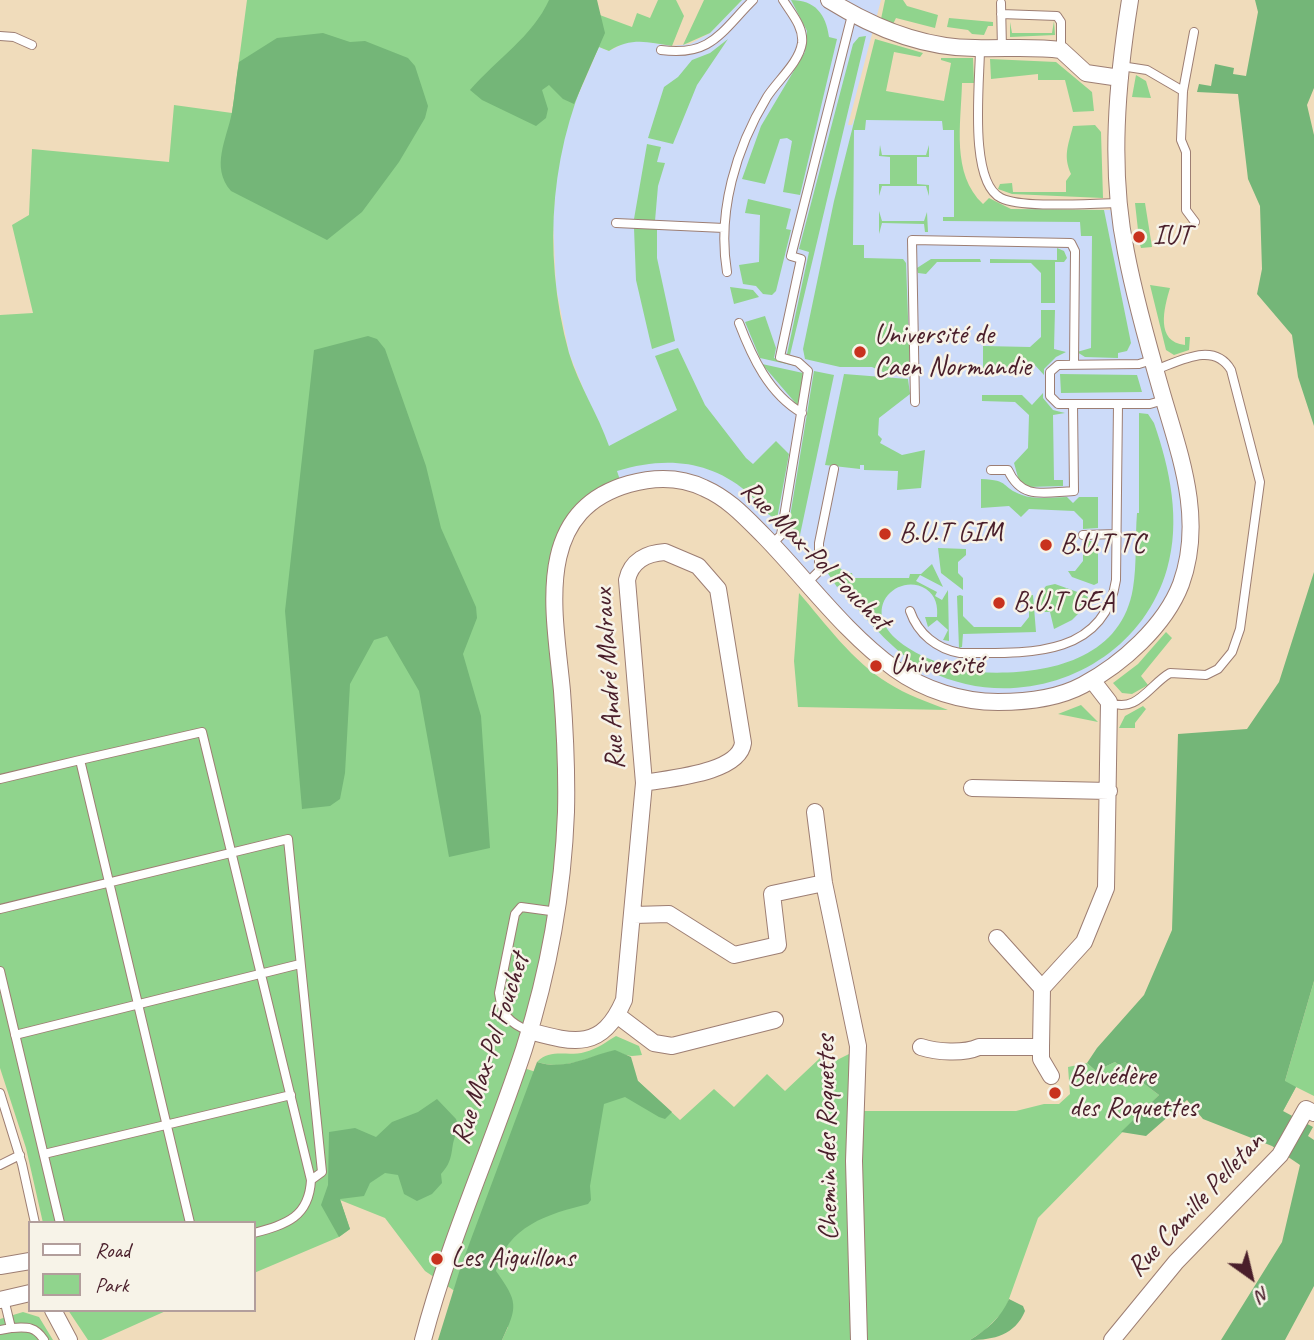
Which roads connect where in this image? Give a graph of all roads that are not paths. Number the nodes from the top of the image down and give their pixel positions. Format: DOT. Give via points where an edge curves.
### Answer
graph roads {
  1 [pos="753,0"];
  2 [pos="783,0"];
  3 [pos="830,0"];
  4 [pos="1130,0"];
  5 [pos="1001,3"];
  6 [pos="1001,14"];
  7 [pos="858,17"];
  8 [pos="1195,32"];
  9 [pos="0,36"];
  10 [pos="32,45"];
  11 [pos="980,48"];
  12 [pos="1002,49"];
  13 [pos="661,50"];
  14 [pos="1061,50"];
  15 [pos="1121,72"];
  16 [pos="1183,91"];
  17 [pos="1120,203"];
  18 [pos="1195,222"];
  19 [pos="616,223"];
  20 [pos="724,228"];
  21 [pos="727,272"];
  22 [pos="739,323"];
  23 [pos="1074,365"];
  24 [pos="1154,365"];
  25 [pos="1164,400"];
  26 [pos="915,402"];
  27 [pos="1073,404"];
  28 [pos="1118,404"];
  29 [pos="802,414"];
  30 [pos="834,469"];
  31 [pos="991,470"];
  32 [pos="1117,534"];
  33 [pos="1083,535"];
  34 [pos="772,544"];
  35 [pos="808,582"];
  36 [pos="909,611"];
  37 [pos="1092,680"];
  38 [pos="1109,702"];
  39 [pos="80,760"];
  40 [pos="0,779"];
  41 [pos="644,783"];
  42 [pos="972,788"];
  43 [pos="1109,791"];
  44 [pos="815,812"];
  45 [pos="232,853"];
  46 [pos="109,883"];
  47 [pos="824,883"];
  48 [pos="0,909"];
  49 [pos="558,912"];
  50 [pos="634,915"];
  51 [pos="997,938"];
  52 [pos="300,964"];
  53 [pos="0,971"];
  54 [pos="261,974"];
  55 [pos="1042,988"];
  56 [pos="138,1004"];
  57 [pos="617,1015"];
  58 [pos="775,1020"];
  59 [pos="529,1031"];
  60 [pos="15,1035"];
  61 [pos="921,1047"];
  62 [pos="1041,1047"];
  63 [pos="1051,1076"];
  64 [pos="0,1093"];
  65 [pos="291,1095"];
  66 [pos="1314,1113"];
  67 [pos="167,1124"];
  68 [pos="44,1154"];
  69 [pos="20,1156"];
  70 [pos="0,1165"];
  71 [pos="312,1180"];
  72 [pos="35,1221"];
  73 [pos="60,1221"];
  74 [pos="190,1221"];
  75 [pos="256,1232"];
  76 [pos="28,1261"];
  77 [pos="0,1266"];
  78 [pos="28,1294"];
  79 [pos="2,1300"];
  80 [pos="54,1312"];
  81 [pos="11,1328"];
  82 [pos="0,1330"];
  83 [pos="44,1340"];
  84 [pos="69,1340"];
  85 [pos="423,1340"];
  86 [pos="859,1340"];
  87 [pos="1112,1340"];
  1 -- 13 [label="lane" via="701,49 684,53"];
  2 -- 20 [label="lane" via="797,20 802,43 757,115 742,149"];
  3 -- 7 [label="street"];
  4 -- 15 [label="street, Rue Max-Pol Fouchet"];
  5 -- 6 [label="lane"];
  6 -- 12 [label="lane"];
  6 -- 14 [label="lane" via="1057,16"];
  7 -- 11 [label="street" via="935,44"];
  7 -- 29 [label="lane" via="791,256 801,258 780,357 798,362 808,371"];
  8 -- 16 [label="lane"];
  9 -- 10 [label="lane"];
  11 -- 12 [label="street"];
  11 -- 17 [label="lane" via="980,164 993,191 1006,200 1028,203"];
  12 -- 14 [label="street"];
  14 -- 15 [label="street" via="1086,73"];
  15 -- 16 [label="lane" via="1147,70"];
  15 -- 17 [label="street, Rue Max-Pol Fouchet"];
  16 -- 18 [label="lane" via="1186,211"];
  17 -- 24 [label="street, Rue Max-Pol Fouchet" via="1126,251"];
  19 -- 20 [label="lane"];
  20 -- 21 [label="lane"];
  22 -- 29 [label="lane" via="769,382"];
  23 -- 24 [label="lane"];
  23 -- 26 [label="lane" via="1075,251 1071,243 912,240"];
  23 -- 27 [label="lane" via="1058,365 1050,372 1051,396 1058,404"];
  24 -- 25 [label="street, Rue Max-Pol Fouchet"];
  24 -- 38 [label="lane" via="1205,354 1221,358 1231,370 1260,482 1251,562 1237,640 1223,665 1206,675 1170,673 1138,700 1120,705"];
  25 -- 28 [label="lane"];
  25 -- 37 [label="street, Rue Max-Pol Fouchet" via="1189,496 1190,533 1182,578 1147,634"];
  27 -- 28 [label="lane"];
  27 -- 31 [label="lane" via="1074,491 1026,491 1008,470"];
  28 -- 32 [label="lane"];
  29 -- 34 [label="lane" via="781,535"];
  30 -- 35 [label="lane" via="818,543 820,571"];
  32 -- 33 [label="lane"];
  32 -- 36 [label="lane" via="1116,580 1109,608 1090,629 1057,648 1025,653 955,652 924,634"];
  34 -- 35 [label="street, Rue Max-Pol Fouchet"];
  34 -- 49 [label="street, Rue Max-Pol Fouchet" via="723,498 693,483 670,479 634,483 610,492 570,526 554,575 566,794"];
  35 -- 37 [label="street, Rue Max-Pol Fouchet" via="881,659 934,690 979,701 1016,702 1062,694"];
  37 -- 38 [label="street"];
  38 -- 43 [label="street"];
  39 -- 40 [label="lane"];
  39 -- 45 [label="lane" via="202,732"];
  39 -- 46 [label="lane"];
  41 -- 41 [label="street, Rue André Malraux" via="725,765 736,759 743,747 718,589 698,566 665,552 639,560 627,580"];
  41 -- 50 [label="street, Rue André Malraux"];
  42 -- 43 [label="street"];
  43 -- 55 [label="street" via="1108,875 1103,899 1078,950"];
  44 -- 47 [label="street, Chemin des Roquettes"];
  45 -- 46 [label="lane"];
  45 -- 52 [label="lane" via="288,839"];
  45 -- 54 [label="lane"];
  46 -- 48 [label="lane"];
  46 -- 56 [label="lane"];
  47 -- 50 [label="street" via="774,892 778,945 734,955 670,914"];
  47 -- 86 [label="street, Chemin des Roquettes" via="858,1046 854,1161"];
  49 -- 59 [label="street, Rue Max-Pol Fouchet"];
  49 -- 59 [label="lane" via="521,907 514,914 500,1004 512,1024"];
  50 -- 57 [label="street, Rue André Malraux" via="626,991"];
  51 -- 55 [label="street"];
  52 -- 54 [label="lane"];
  52 -- 71 [label="lane" via="322,1172"];
  53 -- 60 [label="lane"];
  54 -- 56 [label="lane"];
  54 -- 65 [label="lane"];
  55 -- 62 [label="street"];
  56 -- 60 [label="lane"];
  56 -- 67 [label="lane"];
  57 -- 58 [label="street" via="648,1040 672,1046"];
  57 -- 59 [label="street" via="605,1030 583,1041 560,1041"];
  59 -- 85 [label="street, Rue Max-Pol Fouchet" via="471,1189"];
  60 -- 68 [label="lane"];
  61 -- 62 [label="street" via="970,1051"];
  62 -- 63 [label="street" via="1041,1059"];
  64 -- 69 [label="lane"];
  65 -- 67 [label="lane"];
  65 -- 71 [label="lane"];
  66 -- 87 [label="street, Rue Camille Pelletan" via="1306,1109 1280,1155 1176,1262"];
  67 -- 68 [label="lane"];
  67 -- 74 [label="lane"];
  68 -- 73 [label="lane"];
  69 -- 70 [label="lane"];
  69 -- 72 [label="lane"];
  71 -- 75 [label="lane" via="304,1208 278,1226"];
  76 -- 77 [label="street"];
  78 -- 79 [label="street"];
  79 -- 81 [label="lane"];
  80 -- 84 [label="street"];
  81 -- 82 [label="lane"];
  81 -- 83 [label="lane" via="29,1326"];
}
